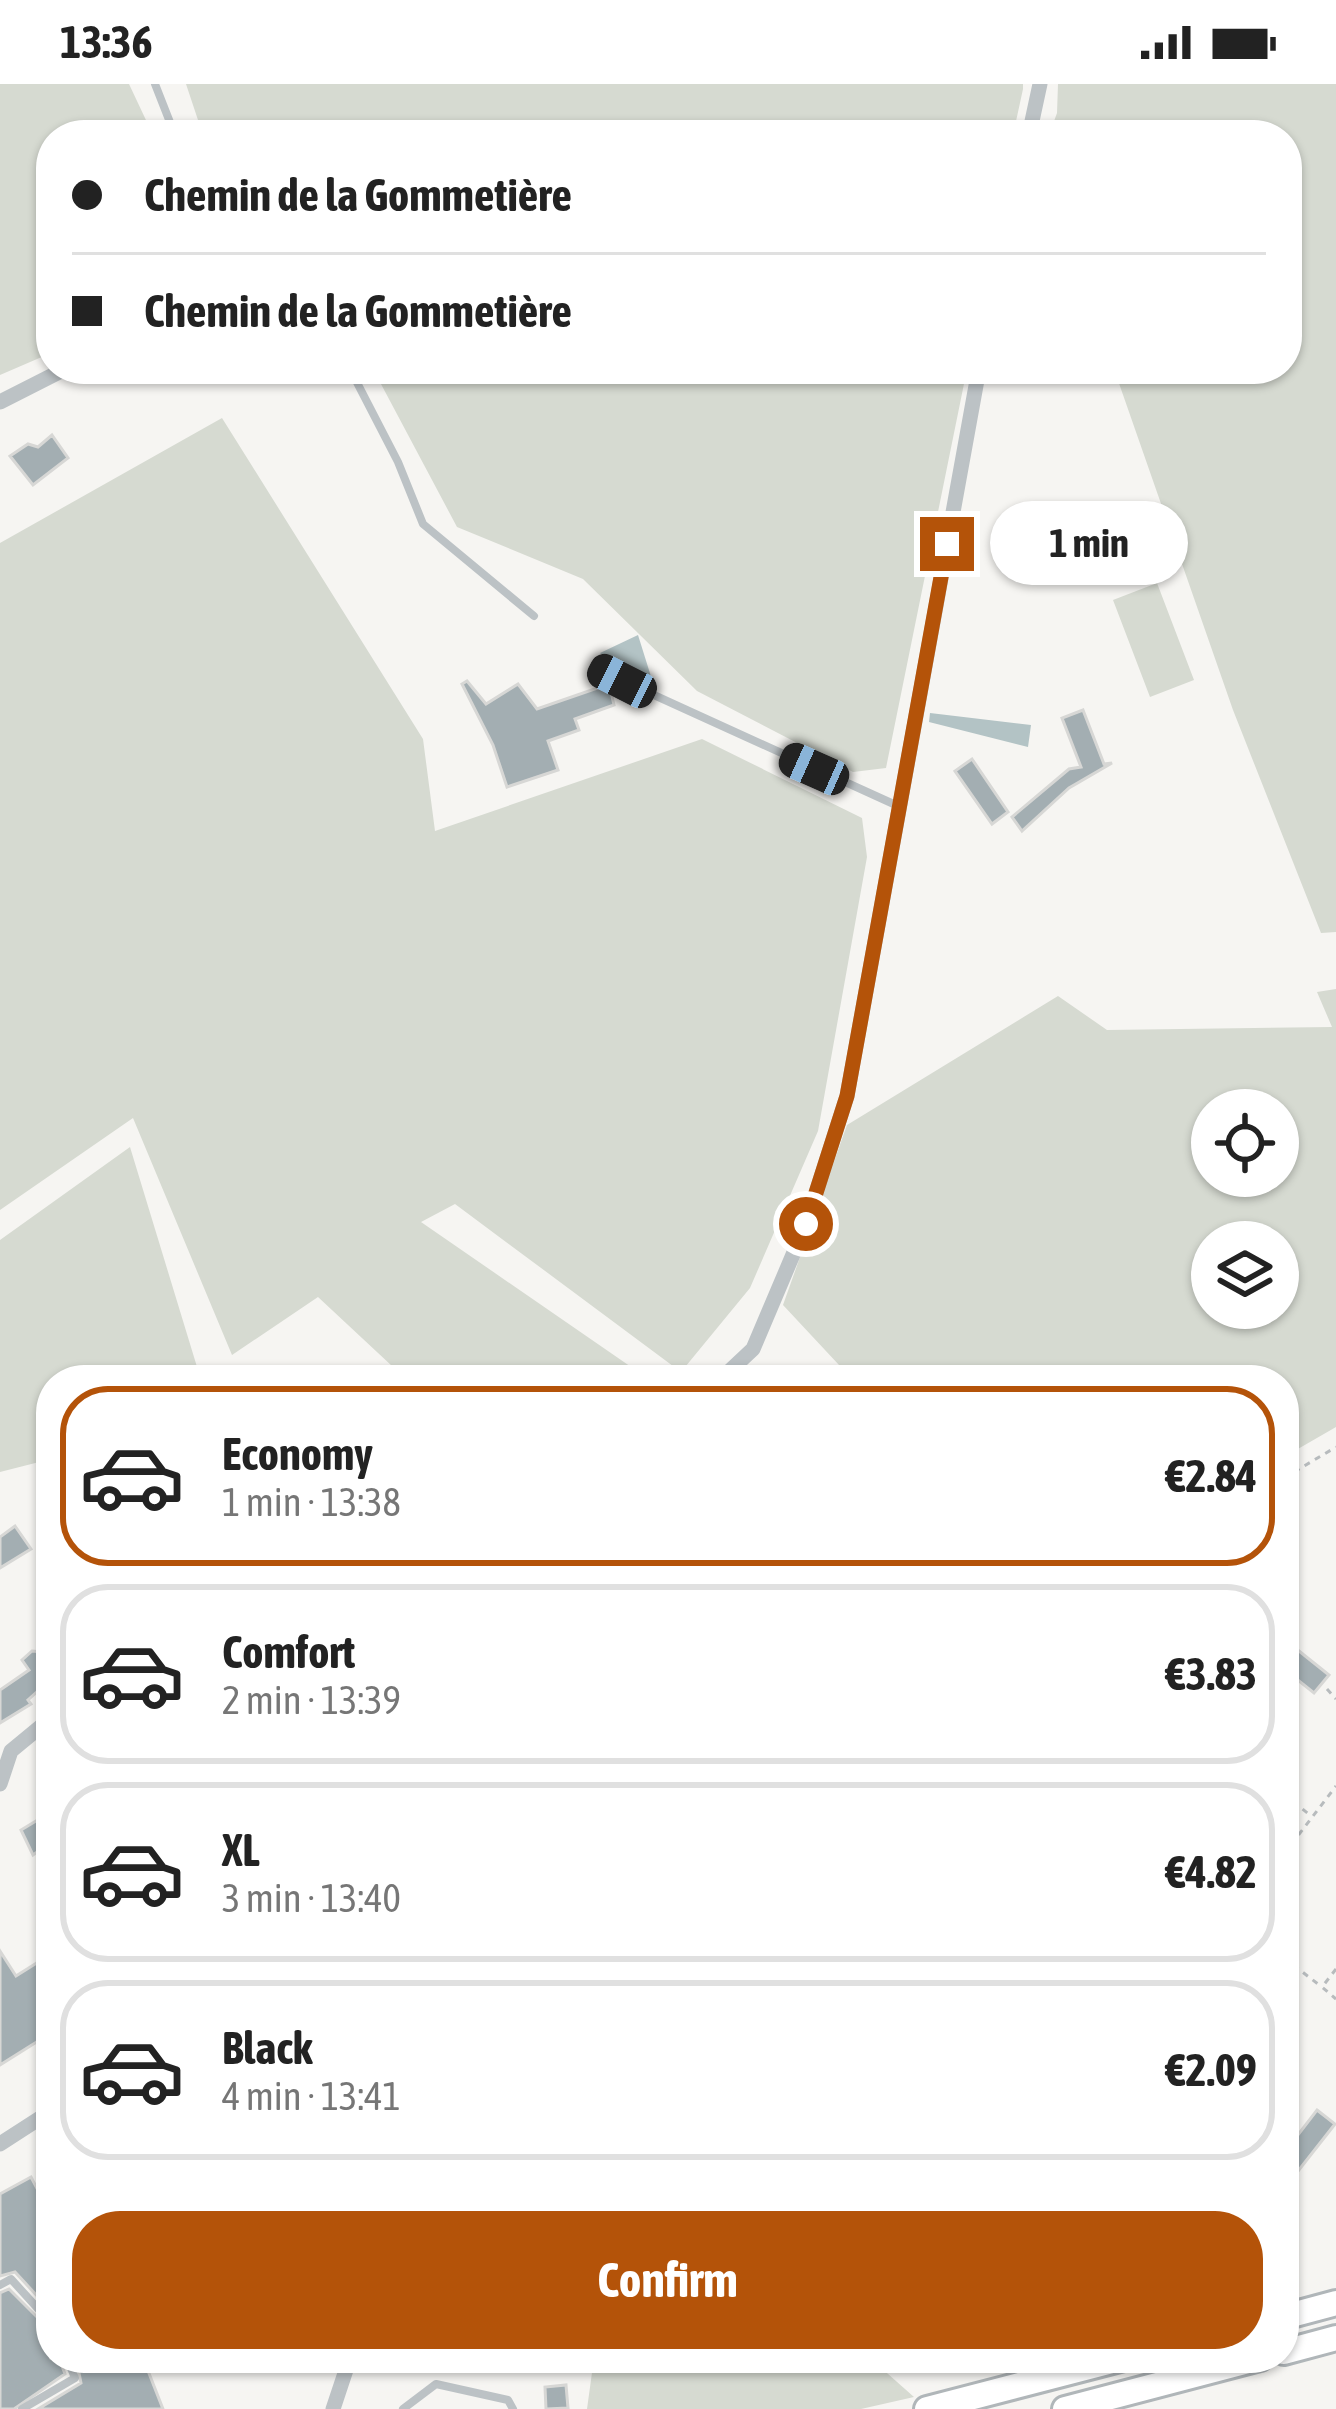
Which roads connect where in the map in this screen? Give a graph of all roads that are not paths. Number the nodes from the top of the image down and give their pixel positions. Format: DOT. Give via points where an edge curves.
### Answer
graph roads {
  1 [pos="155,84"];
  2 [pos="1040,84"];
  3 [pos="169,120"];
  4 [pos="1032,120"];
  5 [pos="36,383"];
  6 [pos="358,384"];
  7 [pos="976,384"];
  8 [pos="0,402"];
  9 [pos="534,616"];
  10 [pos="599,670"];
  11 [pos="899,807"];
  12 [pos="736,1365"];
  13 [pos="36,1730"];
  14 [pos="1,1784"];
  15 [pos="36,2120"];
  16 [pos="0,2144"];
  17 [pos="0,2285"];
  18 [pos="1336,2303"];
  19 [pos="36,2306"];
  20 [pos="1299,2313"];
  21 [pos="1336,2338"];
  22 [pos="1299,2348"];
  23 [pos="73,2373"];
  24 [pos="345,2373"];
  25 [pos="1066,2373"];
  26 [pos="1203,2373"];
  27 [pos="22,2409"];
  28 [pos="333,2409"];
  29 [pos="403,2409"];
  30 [pos="513,2409"];
  31 [pos="927,2409"];
  32 [pos="1065,2409"];
  1 -- 3 [label="lane"];
  2 -- 4 [label="street"];
  5 -- 8 [label="street"];
  6 -- 9 [label="lane" via="423,524"];
  7 -- 11 [label="street"];
  10 -- 11 [label="lane"];
  11 -- 12 [label="street" via="847,1096 806,1224 753,1349"];
  13 -- 14 [label="street" via="11,1751"];
  15 -- 16 [label="street"];
  17 -- 19 [label="lane" via="11,2279"];
  18 -- 20 [label="main road"];
  21 -- 22 [label="main road"];
  23 -- 27 [label="lane"];
  24 -- 28 [label="street"];
  25 -- 31 [label="main road"];
  26 -- 32 [label="main road"];
  29 -- 30 [label="lane" via="436,2384 508,2400"];
}
